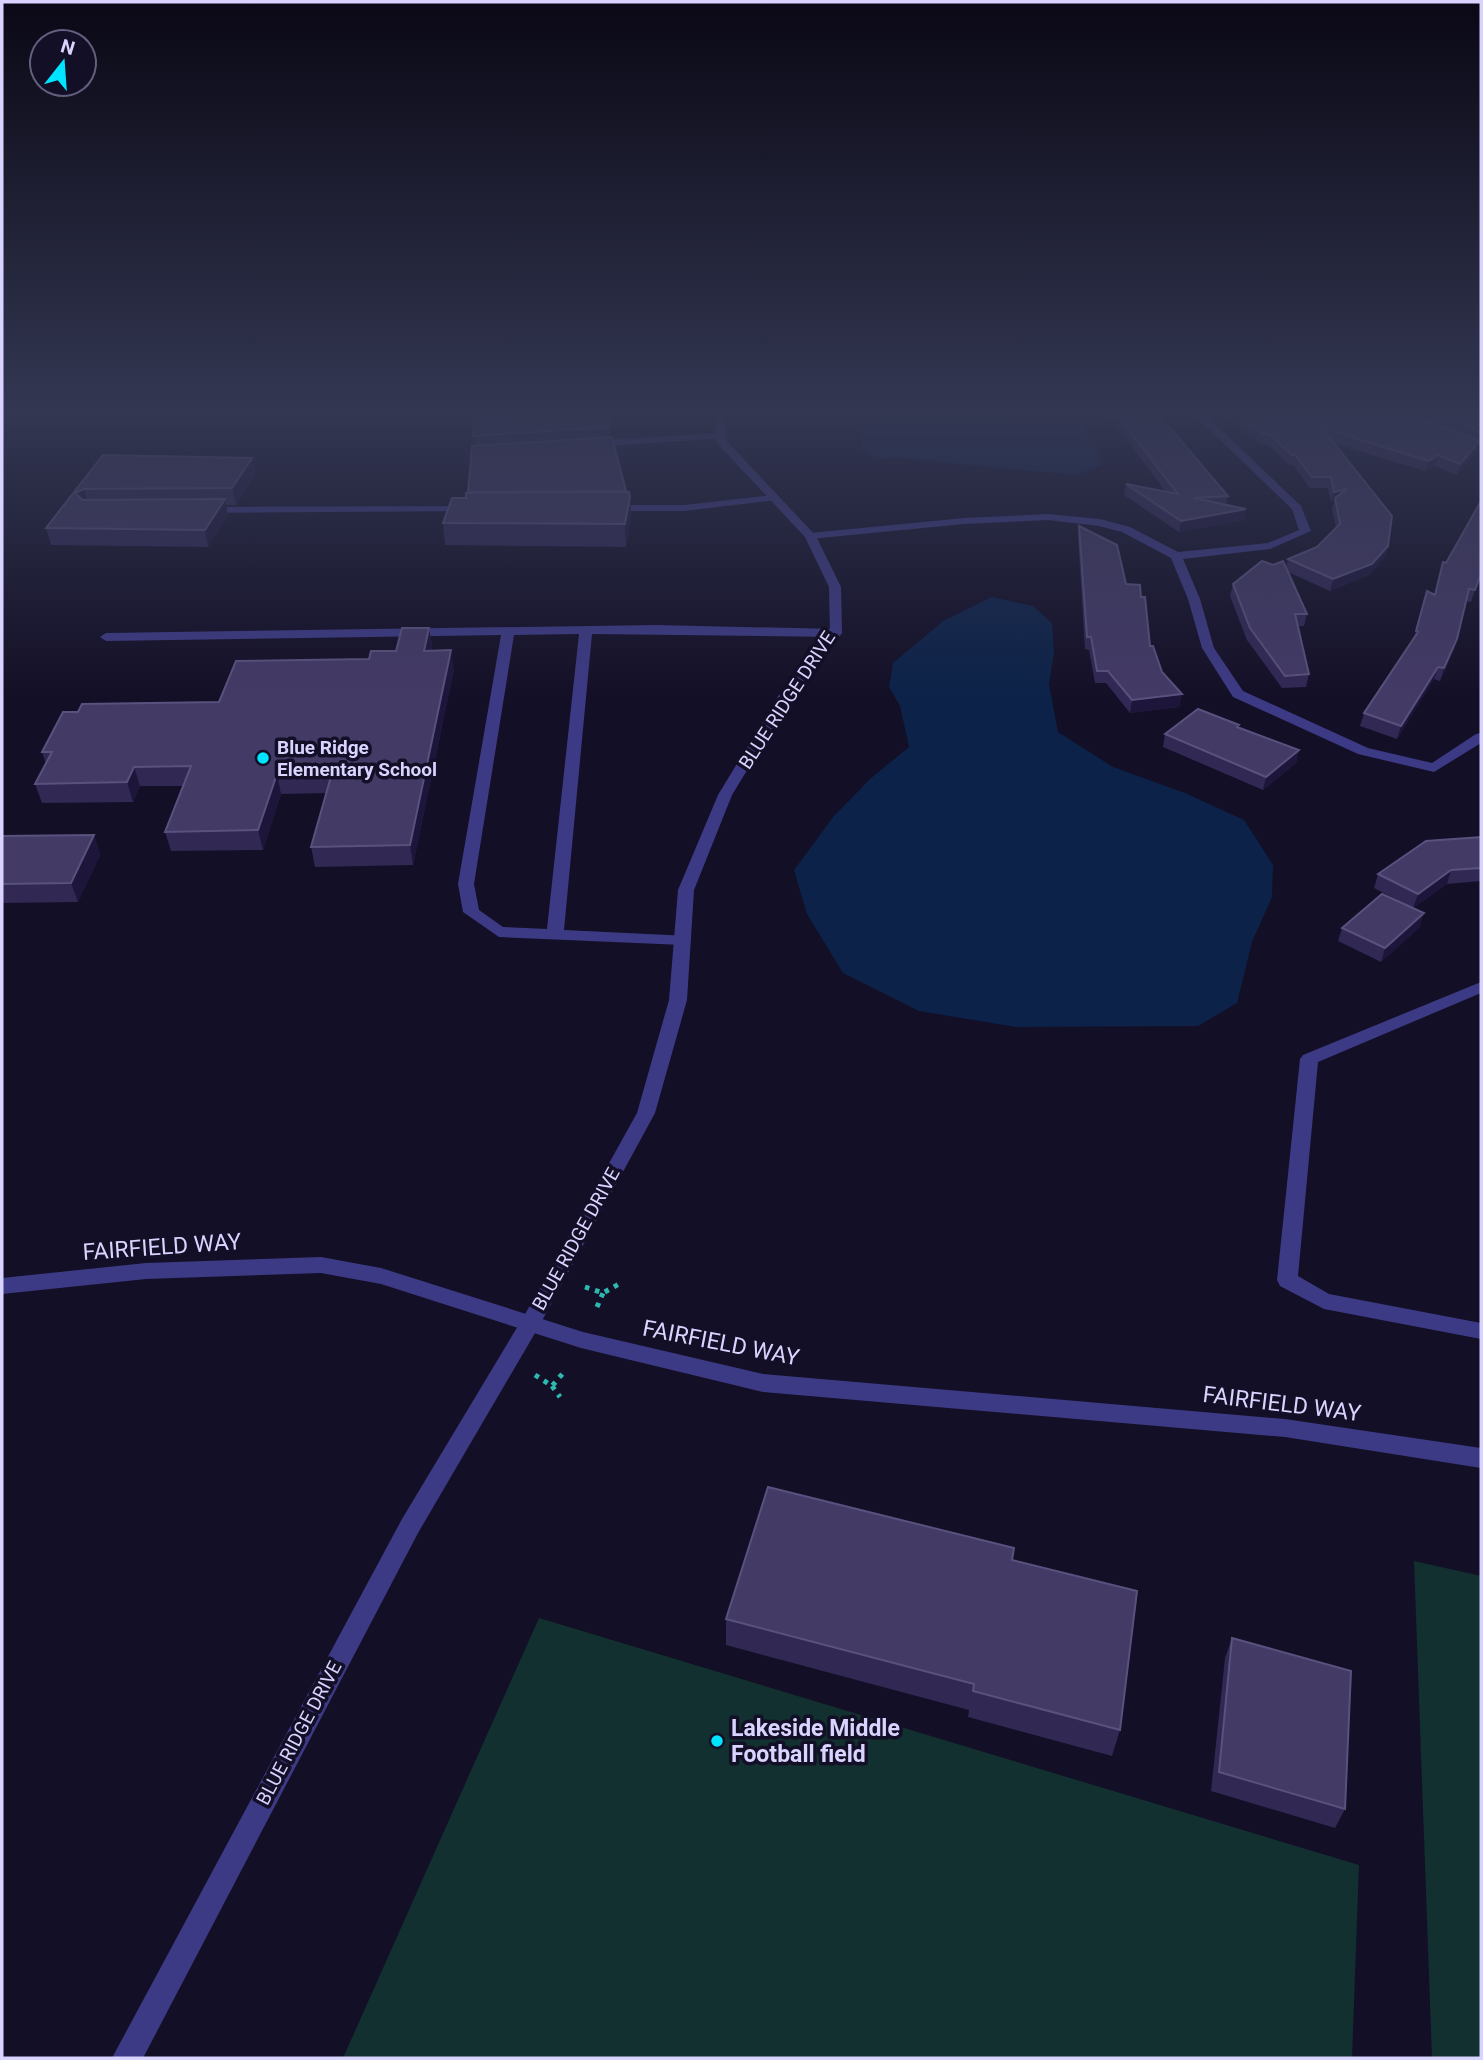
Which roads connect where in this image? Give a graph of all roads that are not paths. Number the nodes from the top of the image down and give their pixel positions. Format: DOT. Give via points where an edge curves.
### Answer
graph roads {
  1 [pos="701,506"];
  2 [pos="781,506"];
  3 [pos="1295,506"];
  4 [pos="601,508"];
  5 [pos="476,509"];
  6 [pos="185,510"];
  7 [pos="810,536"];
  8 [pos="1176,556"];
  9 [pos="586,631"];
  10 [pos="508,632"];
  11 [pos="836,633"];
  12 [pos="106,637"];
  13 [pos="1481,737"];
  14 [pos="555,934"];
  15 [pos="683,940"];
  16 [pos="1481,988"];
  17 [pos="2,1286"];
  18 [pos="531,1322"];
  19 [pos="1481,1331"];
  20 [pos="1481,1458"];
  21 [pos="127,2058"];
  1 -- 4 [label="street"];
  2 -- 7 [label="street, BLUE RIDGE DRIVE"];
  3 -- 8 [label="street" via="1305,531 1270,546"];
  5 -- 6 [label="street"];
  7 -- 8 [label="street" via="1041,515 1110,524 1152,539"];
  7 -- 11 [label="street, BLUE RIDGE DRIVE" via="835,587"];
  8 -- 13 [label="street" via="1208,648 1238,694 1363,751 1434,768"];
  9 -- 10 [label="street"];
  9 -- 11 [label="street"];
  9 -- 14 [label="street"];
  10 -- 12 [label="street"];
  10 -- 14 [label="street" via="466,884 471,912 499,932"];
  11 -- 15 [label="street, BLUE RIDGE DRIVE" via="785,696 725,795 686,890"];
  14 -- 15 [label="street"];
  15 -- 18 [label="street, BLUE RIDGE DRIVE" via="678,1000 646,1113"];
  16 -- 19 [label="street" via="1310,1059 1287,1280 1324,1301"];
  17 -- 18 [label="street, FAIRFIELD WAY" via="146,1271 321,1265 381,1276"];
  18 -- 20 [label="street, FAIRFIELD WAY" via="581,1340 763,1383 1285,1428"];
  18 -- 21 [label="street, BLUE RIDGE DRIVE" via="410,1526"];
}
